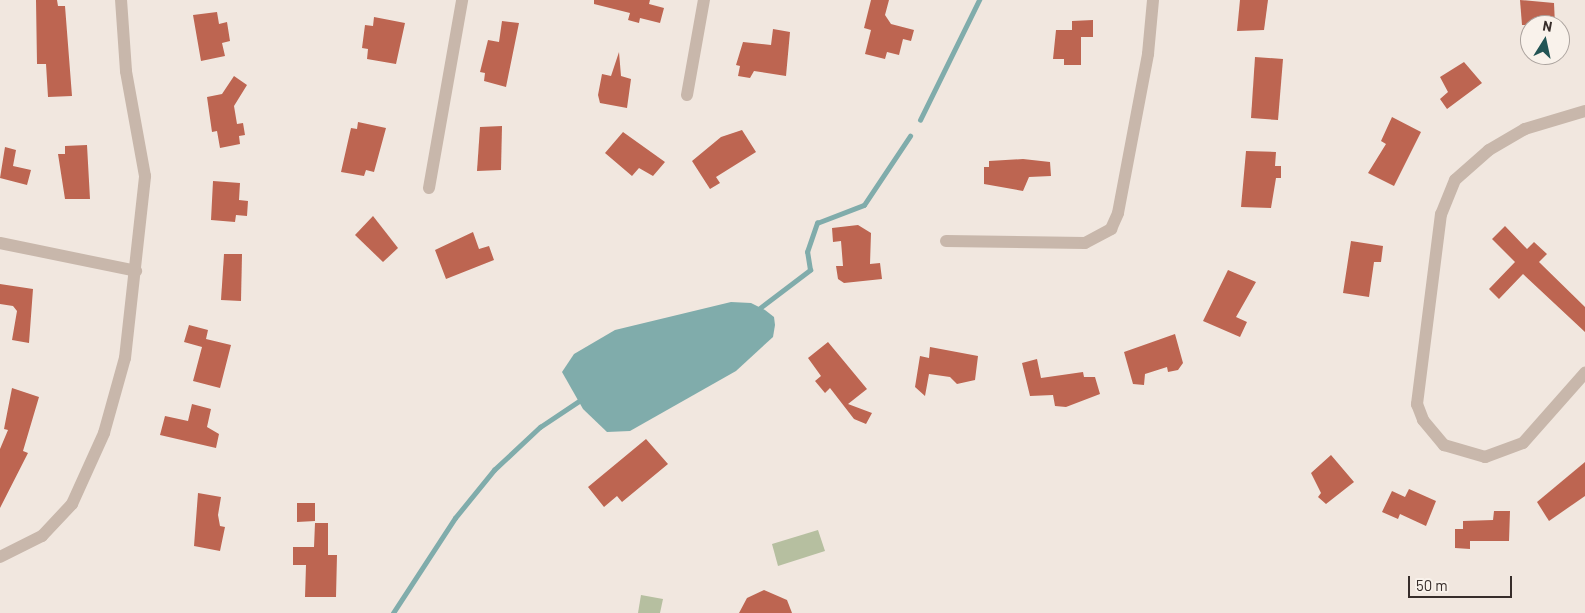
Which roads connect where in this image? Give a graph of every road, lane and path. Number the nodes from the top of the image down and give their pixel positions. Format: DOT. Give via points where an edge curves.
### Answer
graph roads {
  1 [pos="121,0"];
  2 [pos="462,0"];
  3 [pos="704,0"];
  4 [pos="1153,0"];
  5 [pos="687,95"];
  6 [pos="1585,111"];
  7 [pos="429,188"];
  8 [pos="946,242"];
  9 [pos="0,243"];
  10 [pos="136,271"];
  11 [pos="1585,373"];
  12 [pos="0,557"];
  1 -- 10 [label="street" via="126,71 145,176"];
  2 -- 7 [label="street"];
  3 -- 5 [label="street"];
  4 -- 8 [label="street" via="1148,54 1118,213 1111,229 1085,243"];
  6 -- 11 [label="street" via="1525,129 1489,150 1455,180 1441,214 1417,404 1423,420 1444,445 1485,457 1523,443"];
  9 -- 10 [label="street"];
  10 -- 12 [label="street" via="116,396 90,471 59,521 28,546"];
}
